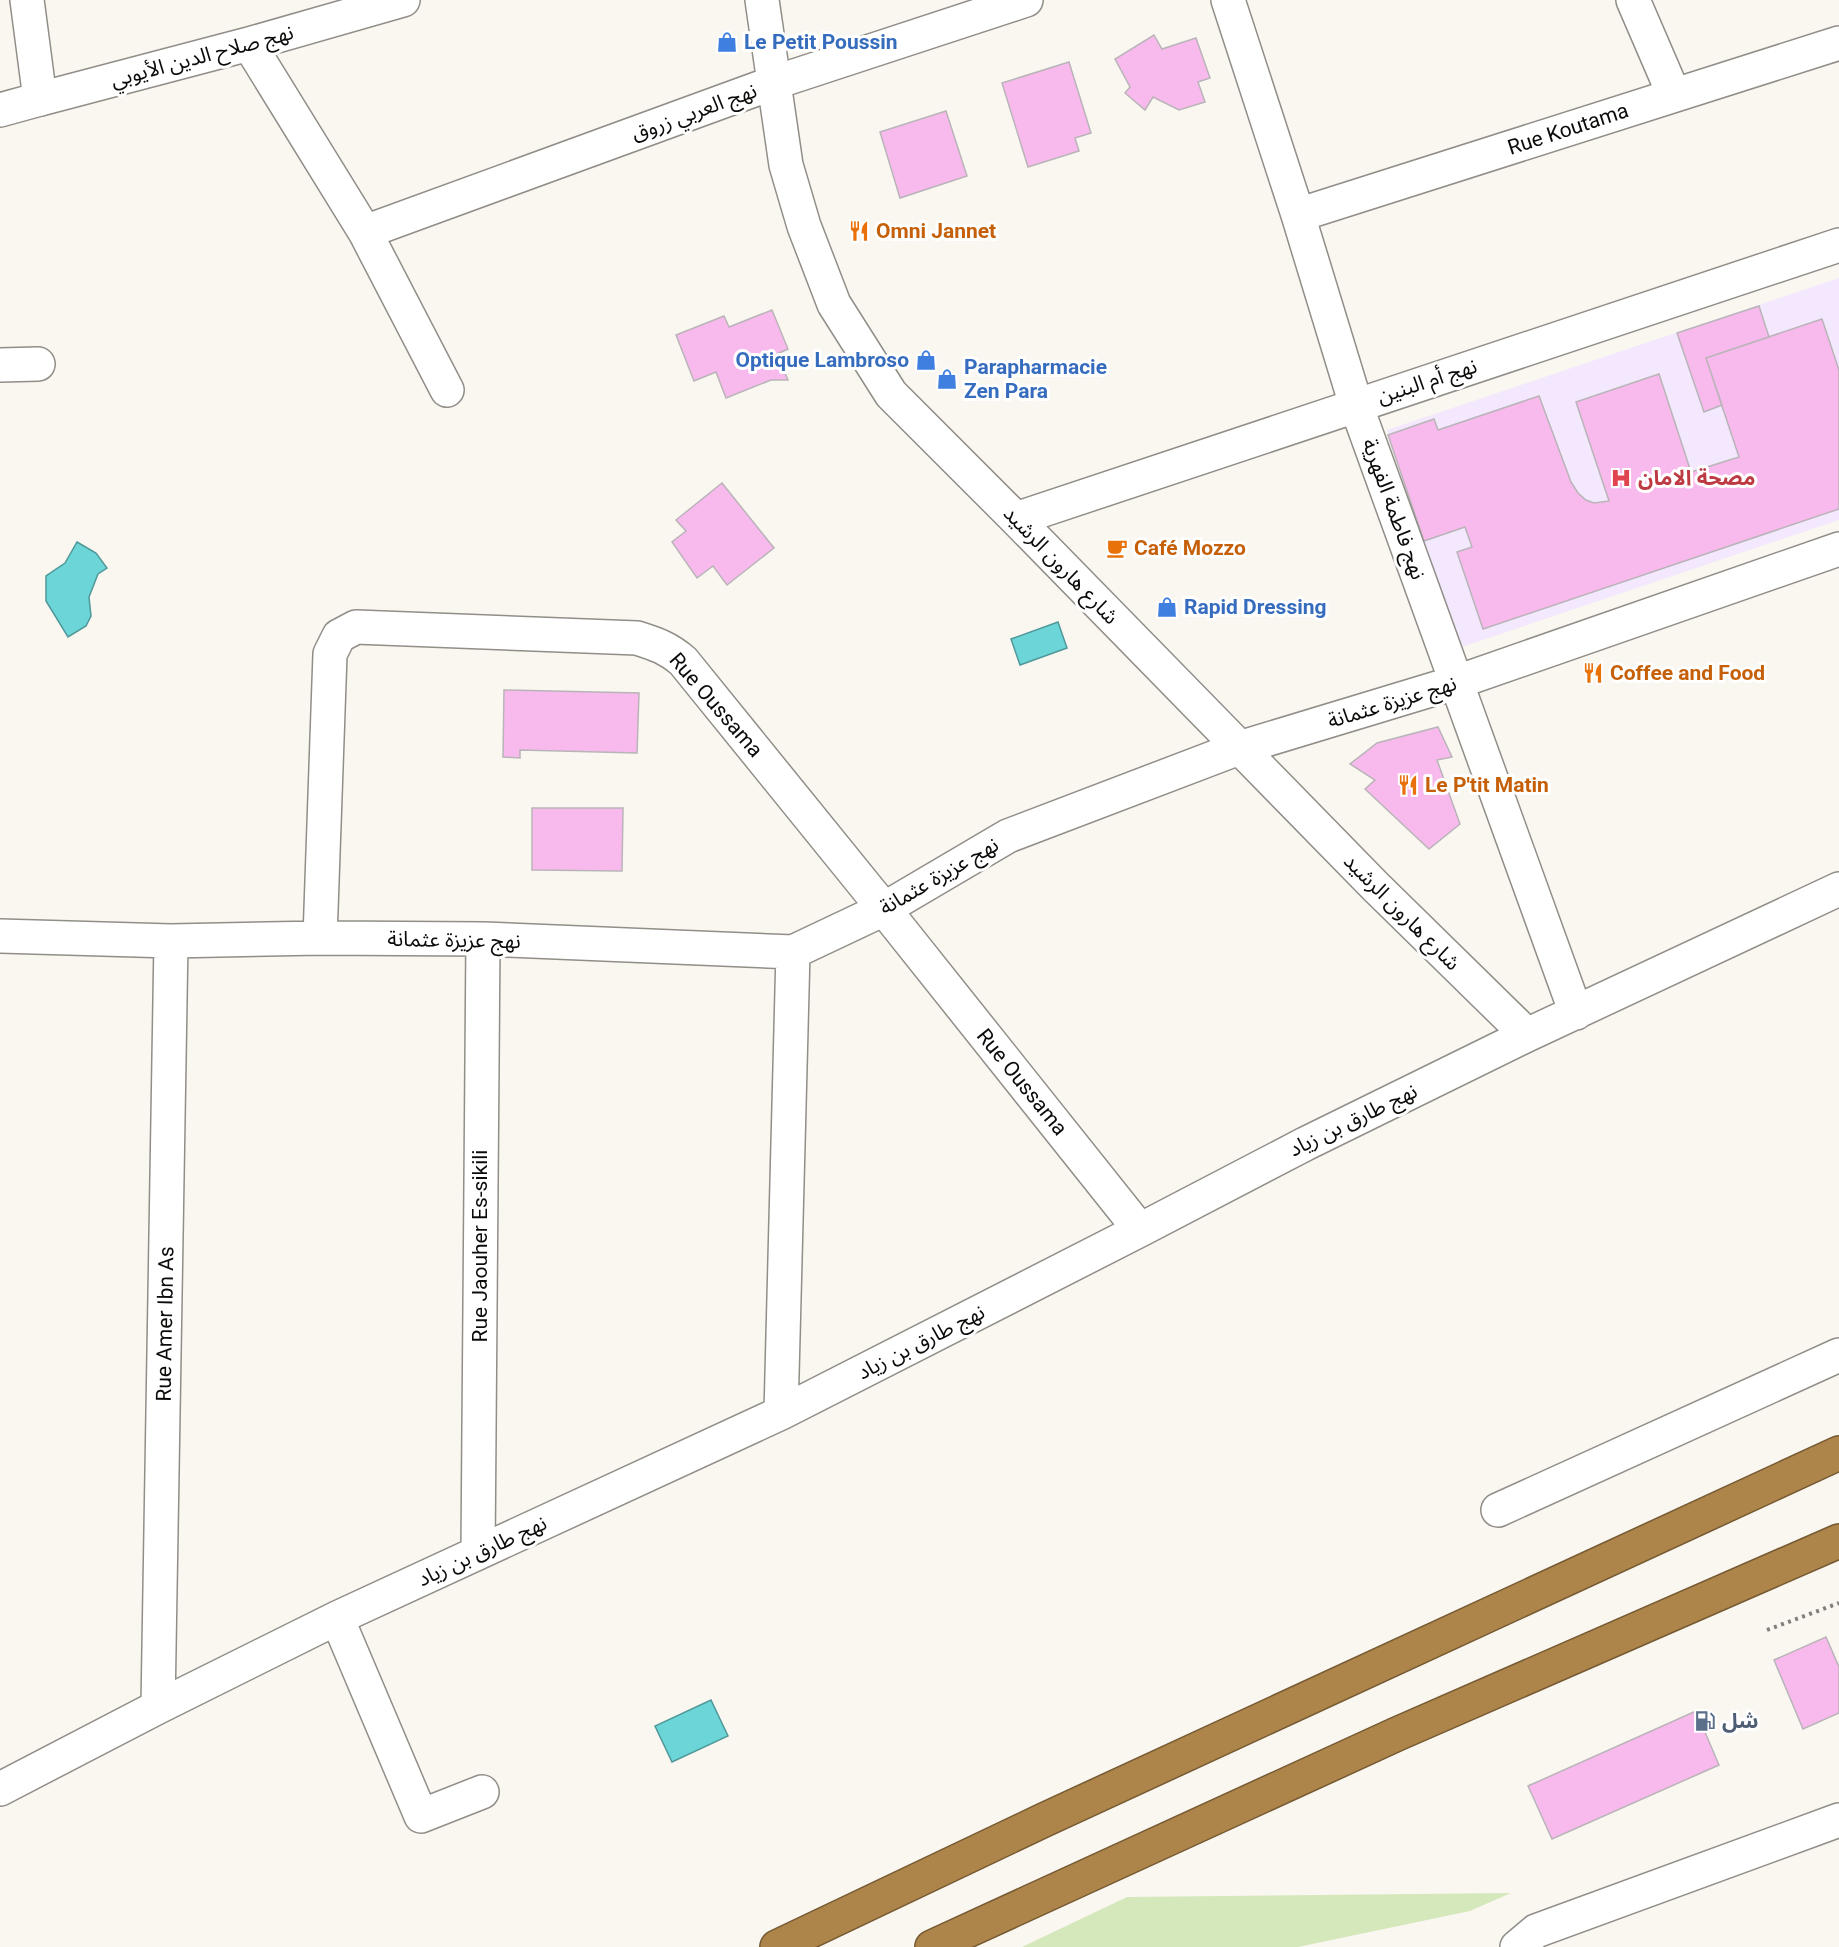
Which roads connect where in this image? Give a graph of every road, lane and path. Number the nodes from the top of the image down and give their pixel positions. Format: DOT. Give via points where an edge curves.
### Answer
graph roads {
  1 [pos="27,0"];
  2 [pos="403,0"];
  3 [pos="762,0"];
  4 [pos="1026,0"];
  5 [pos="1228,0"];
  6 [pos="1633,0"];
  7 [pos="1839,43"];
  8 [pos="249,44"];
  9 [pos="773,83"];
  10 [pos="1674,95"];
  11 [pos="40,99"];
  12 [pos="0,110"];
  13 [pos="1298,215"];
  14 [pos="365,232"];
  15 [pos="1839,245"];
  16 [pos="38,364"];
  17 [pos="0,365"];
  18 [pos="447,390"];
  19 [pos="1356,405"];
  20 [pos="1016,519"];
  21 [pos="1839,549"];
  22 [pos="1457,682"];
  23 [pos="1239,748"];
  24 [pos="1839,889"];
  25 [pos="884,909"];
  26 [pos="0,936"];
  27 [pos="320,938"];
  28 [pos="483,939"];
  29 [pos="171,941"];
  30 [pos="793,952"];
  31 [pos="1576,1013"];
  32 [pos="1527,1035"];
  33 [pos="1140,1230"];
  34 [pos="1839,1355"];
  35 [pos="781,1413"];
  36 [pos="1839,1453"];
  37 [pos="1498,1510"];
  38 [pos="1839,1541"];
  39 [pos="478,1553"];
  40 [pos="1839,1603"];
  41 [pos="337,1618"];
  42 [pos="1767,1630"];
  43 [pos="158,1707"];
  44 [pos="0,1789"];
  45 [pos="482,1792"];
  46 [pos="1839,1820"];
  47 [pos="777,1947"];
  48 [pos="932,1947"];
  49 [pos="1517,1947"];
  1 -- 11 [label="street"];
  2 -- 8 [label="street, نهج صلاح الدين الأيوبي"];
  3 -- 9 [label="street, شارع هارون الرشيد"];
  4 -- 9 [label="street, نهج العربي زروق"];
  5 -- 13 [label="street, نهج فاطمة الفهرية"];
  6 -- 10 [label="street"];
  7 -- 10 [label="street, Rue Koutama"];
  8 -- 11 [label="street, نهج صلاح الدين الأيوبي"];
  8 -- 14 [label="street"];
  9 -- 14 [label="street, نهج العربي زروق"];
  9 -- 20 [label="street, شارع هارون الرشيد" via="786,165 834,304 891,394"];
  10 -- 13 [label="street, Rue Koutama"];
  11 -- 12 [label="street, نهج صلاح الدين الأيوبي"];
  13 -- 19 [label="street, نهج فاطمة الفهرية"];
  14 -- 18 [label="street"];
  15 -- 19 [label="street, نهج أم البنين"];
  16 -- 17 [label="street"];
  19 -- 20 [label="street, نهج أم البنين"];
  19 -- 22 [label="street, نهج فاطمة الفهرية"];
  20 -- 23 [label="street, شارع هارون الرشيد"];
  21 -- 22 [label="street, نهج عزيزة عثمانة"];
  22 -- 23 [label="street, نهج عزيزة عثمانة"];
  22 -- 31 [label="street, نهج فاطمة الفهرية"];
  23 -- 25 [label="street, نهج عزيزة عثمانة" via="1008,836"];
  23 -- 32 [label="street, شارع هارون الرشيد"];
  24 -- 31 [label="street, نهج طارق بن زياد"];
  25 -- 27 [label="street, Rue Oussama" via="683,661 670,650 637,638 356,627 339,636 330,654"];
  25 -- 30 [label="street, نهج عزيزة عثمانة"];
  25 -- 33 [label="street, Rue Oussama"];
  26 -- 29 [label="street, نهج عزيزة عثمانة"];
  27 -- 28 [label="street, نهج عزيزة عثمانة"];
  27 -- 29 [label="street, نهج عزيزة عثمانة"];
  28 -- 30 [label="street, نهج عزيزة عثمانة"];
  28 -- 39 [label="street, Rue Jaouher Es-sikili"];
  29 -- 43 [label="street, Rue Amer Ibn As"];
  30 -- 35 [label="street"];
  31 -- 32 [label="street, نهج طارق بن زياد"];
  32 -- 33 [label="street, نهج طارق بن زياد"];
  33 -- 35 [label="street, نهج طارق بن زياد"];
  34 -- 37 [label="street"];
  35 -- 39 [label="street, نهج طارق بن زياد"];
  36 -- 47 [label="highway"];
  38 -- 48 [label="highway" via="1397,1734"];
  39 -- 41 [label="street, نهج طارق بن زياد"];
  40 -- 42 [label="path"];
  41 -- 43 [label="street, نهج طارق بن زياد"];
  41 -- 45 [label="street" via="421,1816"];
  43 -- 44 [label="street, نهج طارق بن زياد"];
  46 -- 49 [label="street" via="1536,1931"];
}
